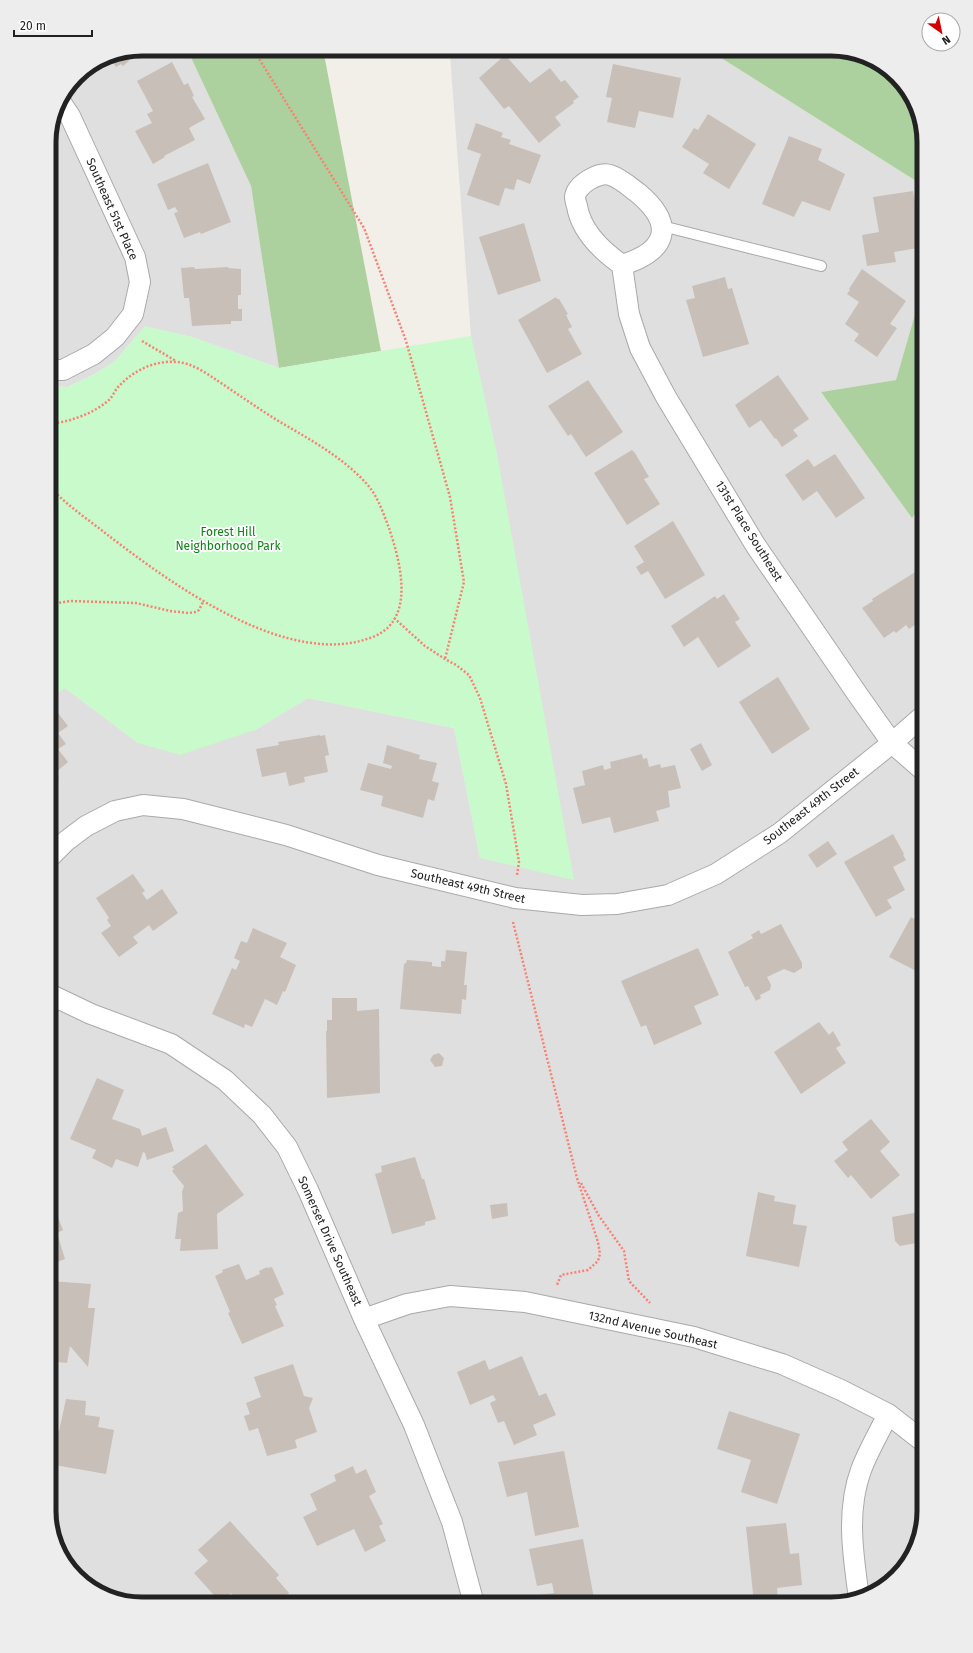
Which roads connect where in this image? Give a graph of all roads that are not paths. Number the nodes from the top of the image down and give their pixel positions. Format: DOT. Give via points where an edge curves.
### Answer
graph roads {
  1 [pos="64,107"];
  2 [pos="662,226"];
  3 [pos="622,265"];
  4 [pos="821,266"];
  5 [pos="56,370"];
  6 [pos="917,721"];
  7 [pos="892,743"];
  8 [pos="917,765"];
  9 [pos="56,851"];
  10 [pos="56,997"];
  11 [pos="364,1319"];
  12 [pos="888,1414"];
  13 [pos="917,1437"];
  14 [pos="858,1592"];
  15 [pos="472,1597"];
  1 -- 5 [label="street, Southeast 51st Place" via="134,257 140,282 133,314 115,337 94,354 63,370"];
  2 -- 3 [label="street" via="661,238 653,250 638,260"];
  2 -- 3 [label="street" via="649,203 609,174 594,177 580,186 575,196 578,213 588,233"];
  2 -- 4 [label="lane"];
  3 -- 7 [label="street, 131st Place Southeast" via="629,314 640,348 666,398 756,546"];
  6 -- 7 [label="street, Southeast 49th Street"];
  7 -- 8 [label="street, 131st Place Southeast"];
  7 -- 9 [label="street, Southeast 49th Street" via="780,833 716,874 668,895 617,904 582,905 515,898 378,865 286,835 183,808 143,804 115,812 86,826"];
  10 -- 11 [label="street, Somerset Drive Southeast" via="91,1014 171,1044 226,1080 262,1114 287,1146"];
  11 -- 12 [label="street, 132nd Avenue Southeast" via="407,1304 450,1296 525,1302 694,1337 775,1362 841,1390"];
  11 -- 15 [label="street, Somerset Drive Southeast" via="414,1425 452,1522"];
  12 -- 13 [label="street, 132nd Avenue Southeast"];
  12 -- 14 [label="street" via="861,1470 852,1510 852,1552"];
}
